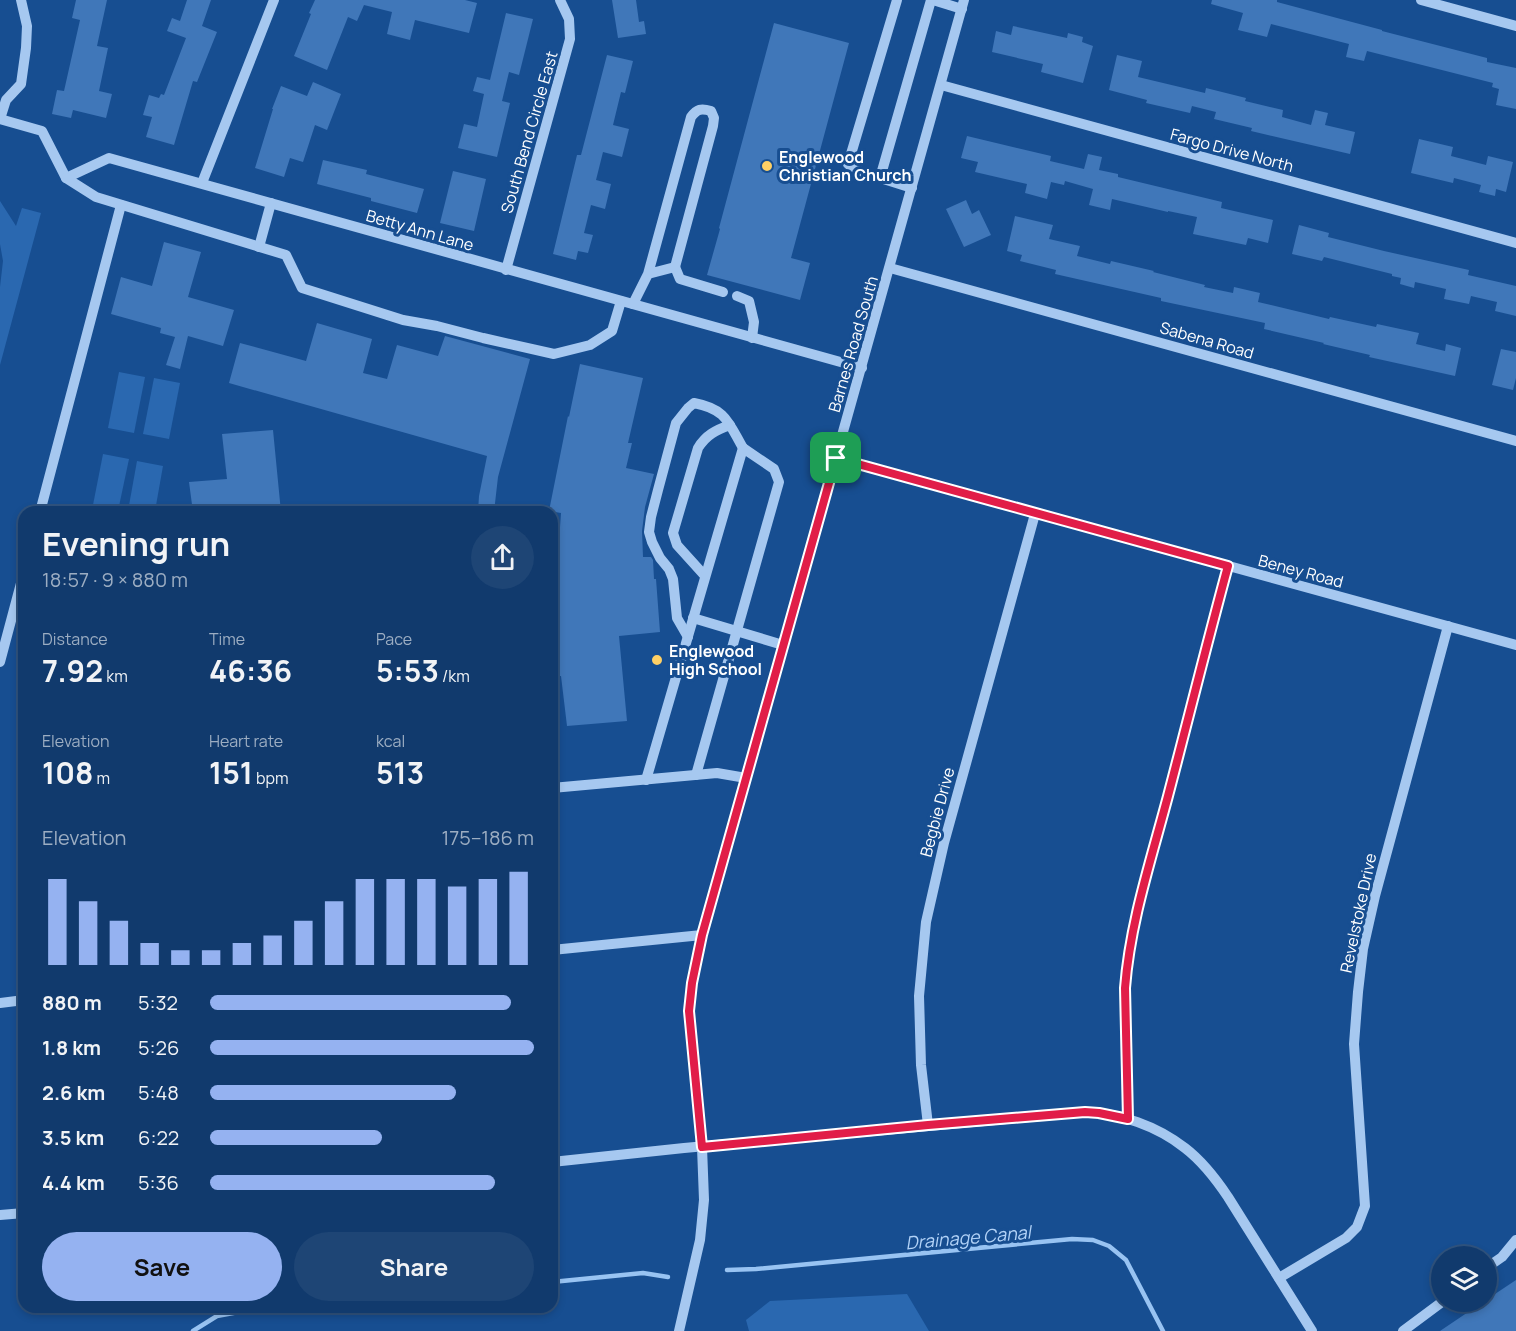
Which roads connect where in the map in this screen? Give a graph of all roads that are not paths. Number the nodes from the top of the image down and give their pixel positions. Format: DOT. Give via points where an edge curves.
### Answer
graph roads {
  1 [pos="21,0"];
  2 [pos="274,0"];
  3 [pos="897,0"];
  4 [pos="932,0"];
  5 [pos="1421,0"];
  6 [pos="561,1"];
  7 [pos="963,4"];
  8 [pos="1516,26"];
  9 [pos="941,86"];
  10 [pos="0,119"];
  11 [pos="66,178"];
  12 [pos="880,178"];
  13 [pos="202,183"];
  14 [pos="912,188"];
  15 [pos="271,203"];
  16 [pos="121,205"];
  17 [pos="1516,243"];
  18 [pos="259,247"];
  19 [pos="675,267"];
  20 [pos="890,268"];
  21 [pos="506,270"];
  22 [pos="648,274"];
  23 [pos="723,292"];
  24 [pos="737,296"];
  25 [pos="621,301"];
  26 [pos="633,304"];
  27 [pos="752,338"];
  28 [pos="862,368"];
  29 [pos="730,424"];
  30 [pos="1516,441"];
  31 [pos="743,448"];
  32 [pos="836,458"];
  33 [pos="42,506"];
  34 [pos="1035,514"];
  35 [pos="1228,566"];
  36 [pos="705,576"];
  37 [pos="18,594"];
  38 [pos="693,618"];
  39 [pos="1448,626"];
  40 [pos="736,632"];
  41 [pos="688,637"];
  42 [pos="783,645"];
  43 [pos="1516,645"];
  44 [pos="0,662"];
  45 [pos="696,775"];
  46 [pos="746,778"];
  47 [pos="646,780"];
  48 [pos="558,787"];
  49 [pos="702,935"];
  50 [pos="558,949"];
  51 [pos="18,1001"];
  52 [pos="0,1003"];
  53 [pos="1128,1119"];
  54 [pos="928,1125"];
  55 [pos="702,1147"];
  56 [pos="558,1161"];
  57 [pos="18,1214"];
  58 [pos="0,1215"];
  59 [pos="1516,1240"];
  60 [pos="1497,1260"];
  61 [pos="1279,1278"];
  62 [pos="1431,1310"];
  63 [pos="679,1331"];
  64 [pos="1312,1331"];
  65 [pos="1403,1331"];
  1 -- 10 [label="street" via="27,26 21,84 6,100"];
  2 -- 13 [label="street"];
  3 -- 12 [label="street" via="848,164"];
  4 -- 7 [label="street"];
  4 -- 12 [label="street"];
  5 -- 8 [label="street"];
  6 -- 21 [label="street, South Bend Circle East" via="569,19 570,39"];
  7 -- 9 [label="street, Barnes Road South"];
  9 -- 14 [label="street, Barnes Road South"];
  9 -- 17 [label="street, Fargo Drive North"];
  10 -- 11 [label="street" via="42,131"];
  11 -- 13 [label="street, Betty Ann Lane" via="109,158"];
  11 -- 16 [label="street" via="96,197"];
  12 -- 14 [label="street"];
  13 -- 15 [label="street, Betty Ann Lane"];
  14 -- 20 [label="street, Barnes Road South"];
  15 -- 18 [label="street"];
  15 -- 21 [label="street, Betty Ann Lane"];
  16 -- 18 [label="street"];
  16 -- 33 [label="street"];
  18 -- 25 [label="street" via="286,255 302,288 403,320 554,354 590,345 612,331"];
  19 -- 22 [label="street"];
  19 -- 22 [label="street" via="713,126 711,111 703,108 691,117"];
  19 -- 23 [label="street" via="680,279"];
  20 -- 28 [label="street, Barnes Road South"];
  20 -- 30 [label="street, Sabena Road"];
  21 -- 25 [label="street, Betty Ann Lane"];
  22 -- 26 [label="street"];
  24 -- 27 [label="street" via="749,301 754,322"];
  25 -- 26 [label="street, Betty Ann Lane"];
  26 -- 27 [label="street, Betty Ann Lane"];
  27 -- 28 [label="street, Betty Ann Lane"];
  28 -- 32 [label="street, Barnes Road South"];
  29 -- 31 [label="street"];
  29 -- 36 [label="street" via="713,432 698,448 673,533 676,545"];
  29 -- 41 [label="street" via="715,408 694,403 688,408 676,423 651,517 652,542 673,579 677,618"];
  31 -- 36 [label="street"];
  31 -- 40 [label="street" via="774,469 779,482"];
  32 -- 34 [label="street, Beney Road"];
  32 -- 42 [label="street, Barnes Road South"];
  34 -- 35 [label="street, Beney Road"];
  34 -- 54 [label="street, Begbie Drive" via="944,843 926,922 919,1005"];
  35 -- 39 [label="street, Beney Road"];
  35 -- 53 [label="street" via="1134,922 1125,988"];
  36 -- 38 [label="street"];
  37 -- 44 [label="street"];
  38 -- 40 [label="street"];
  38 -- 41 [label="street"];
  39 -- 43 [label="street, Beney Road"];
  39 -- 61 [label="street, Revelstoke Drive" via="1363,949 1354,1044 1365,1206 1357,1227 1346,1238"];
  40 -- 42 [label="street"];
  40 -- 45 [label="street"];
  41 -- 47 [label="street"];
  42 -- 46 [label="street, Barnes Road South"];
  45 -- 46 [label="street" via="717,773"];
  45 -- 47 [label="street"];
  46 -- 49 [label="street, Barnes Road South"];
  47 -- 48 [label="street"];
  49 -- 50 [label="street"];
  49 -- 55 [label="street, Barnes Road South" via="689,1011"];
  51 -- 52 [label="street"];
  53 -- 54 [label="street" via="1085,1112"];
  53 -- 61 [label="street" via="1172,1139 1197,1159 1228,1197"];
  54 -- 55 [label="street"];
  55 -- 56 [label="street"];
  55 -- 63 [label="street, Barnes Road South" via="703,1220"];
  57 -- 58 [label="street"];
  59 -- 60 [label="street"];
  61 -- 64 [label="street"];
  62 -- 65 [label="street"];
}
